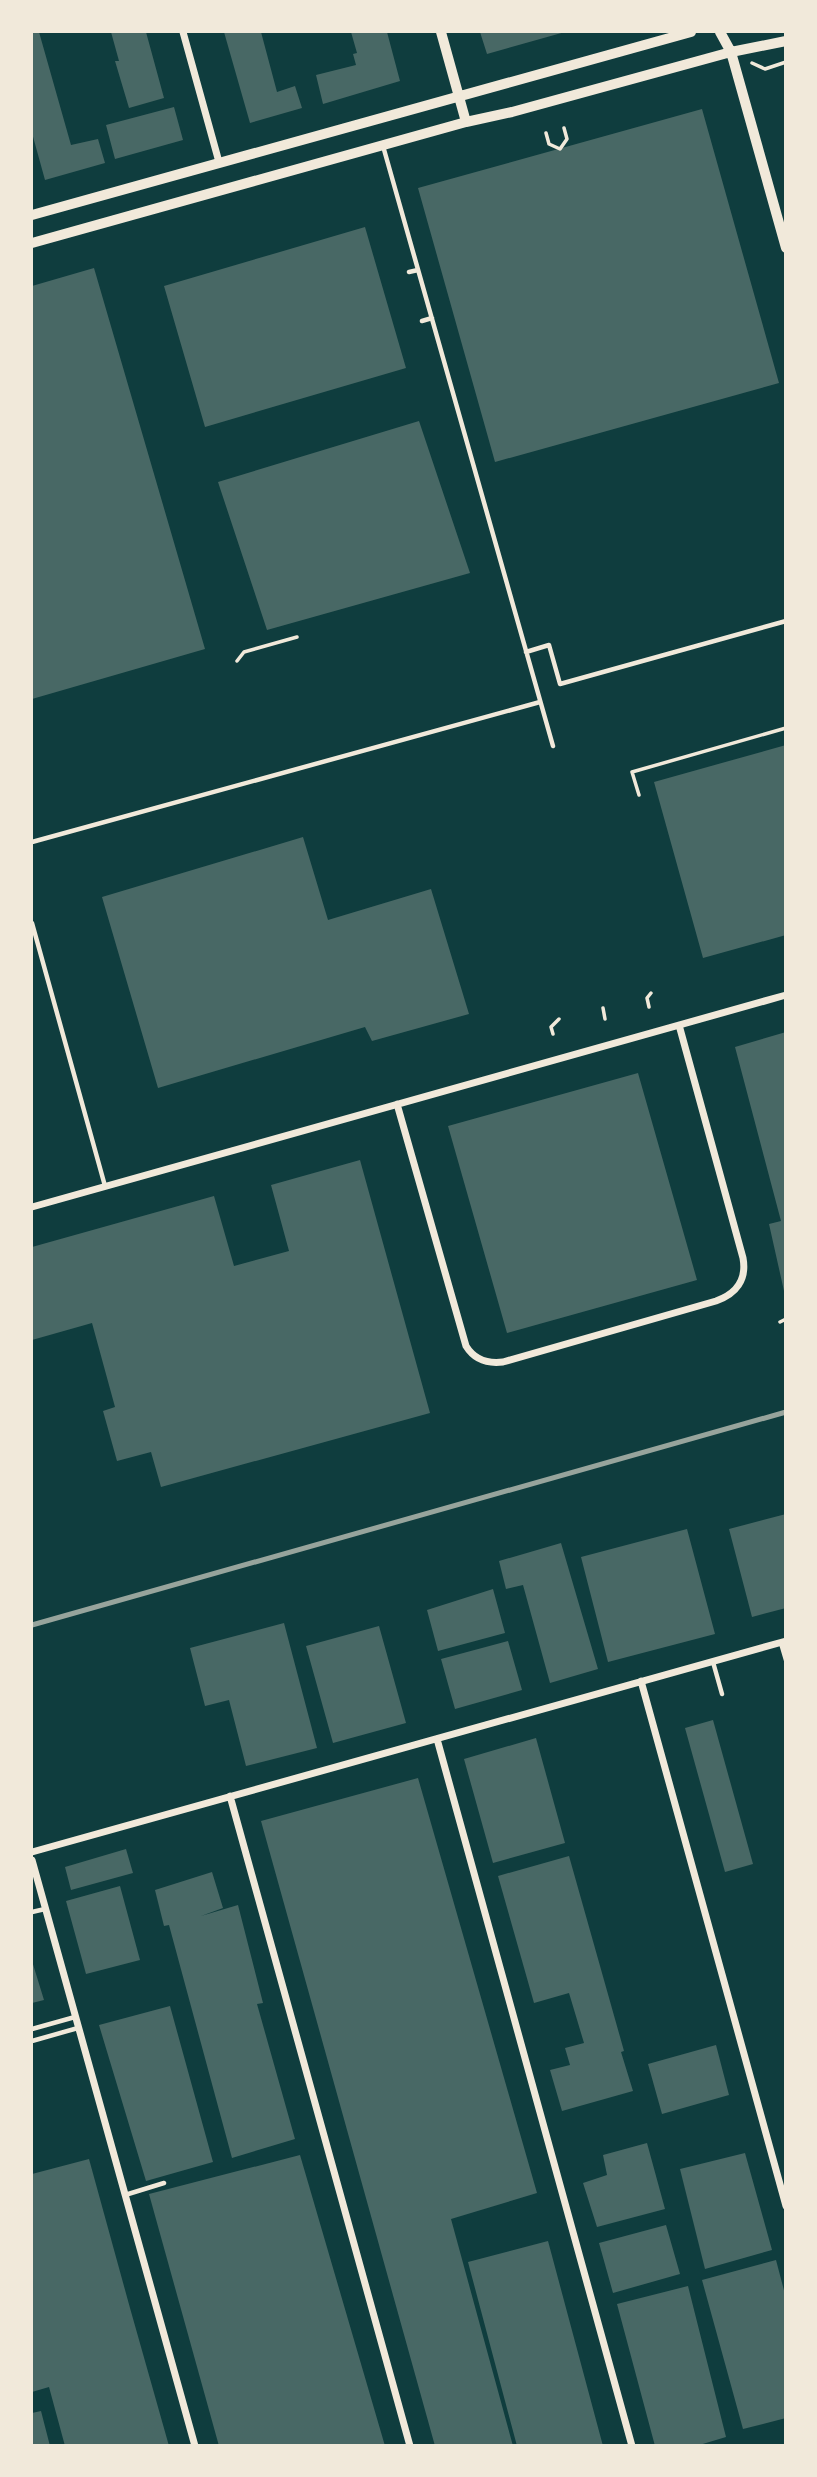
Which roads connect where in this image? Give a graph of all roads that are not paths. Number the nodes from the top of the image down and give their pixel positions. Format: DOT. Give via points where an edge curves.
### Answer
graph roads {
  1 [pos="183,32"];
  2 [pos="441,32"];
  3 [pos="691,32"];
  4 [pos="720,32"];
  5 [pos="786,41"];
  6 [pos="731,52"];
  7 [pos="458,96"];
  8 [pos="466,122"];
  9 [pos="383,145"];
  10 [pos="219,162"];
  11 [pos="32,215"];
  12 [pos="32,243"];
  13 [pos="786,248"];
  14 [pos="418,270"];
  15 [pos="409,272"];
  16 [pos="432,318"];
  17 [pos="422,321"];
  18 [pos="786,621"];
  19 [pos="526,652"];
  20 [pos="540,702"];
  21 [pos="553,746"];
  22 [pos="32,842"];
  23 [pos="32,923"];
  24 [pos="786,995"];
  25 [pos="679,1025"];
  26 [pos="397,1104"];
  27 [pos="105,1186"];
  28 [pos="32,1207"];
  29 [pos="783,1641"];
  30 [pos="786,1660"];
  31 [pos="713,1661"];
  32 [pos="641,1681"];
  33 [pos="722,1694"];
  34 [pos="437,1739"];
  35 [pos="230,1796"];
  36 [pos="32,1852"];
  37 [pos="32,1860"];
  38 [pos="45,1909"];
  39 [pos="32,1912"];
  40 [pos="75,2017"];
  41 [pos="78,2028"];
  42 [pos="32,2029"];
  43 [pos="32,2041"];
  44 [pos="164,2183"];
  45 [pos="124,2194"];
  46 [pos="786,2206"];
  47 [pos="195,2445"];
  48 [pos="410,2445"];
  49 [pos="632,2445"];
  1 -- 10 [label="street"];
  2 -- 7 [label="street"];
  3 -- 7 [label="street"];
  4 -- 6 [label="street"];
  5 -- 6 [label="street"];
  6 -- 8 [label="street"];
  6 -- 13 [label="street"];
  7 -- 8 [label="street"];
  7 -- 10 [label="street"];
  8 -- 9 [label="street"];
  9 -- 12 [label="street"];
  9 -- 14 [label="lane"];
  10 -- 11 [label="street"];
  14 -- 15 [label="lane"];
  14 -- 16 [label="lane"];
  16 -- 17 [label="lane"];
  16 -- 19 [label="lane"];
  18 -- 19 [label="lane" via="560,684 549,645"];
  19 -- 20 [label="lane"];
  20 -- 21 [label="lane"];
  20 -- 22 [label="lane"];
  23 -- 27 [label="lane"];
  24 -- 25 [label="street"];
  25 -- 26 [label="street"];
  25 -- 26 [label="street" via="743,1258 741,1282 730,1295 716,1301 503,1362 479,1359 465,1343"];
  26 -- 27 [label="street"];
  27 -- 28 [label="street"];
  29 -- 30 [label="lane"];
  29 -- 31 [label="street"];
  31 -- 32 [label="street"];
  31 -- 33 [label="lane"];
  32 -- 34 [label="street"];
  32 -- 46 [label="street"];
  34 -- 35 [label="street"];
  34 -- 49 [label="street"];
  35 -- 36 [label="street"];
  35 -- 48 [label="street"];
  37 -- 38 [label="street"];
  38 -- 39 [label="lane"];
  38 -- 40 [label="street"];
  40 -- 41 [label="street"];
  40 -- 42 [label="lane"];
  41 -- 43 [label="lane"];
  41 -- 45 [label="street"];
  44 -- 45 [label="lane"];
  45 -- 47 [label="street"];
}
